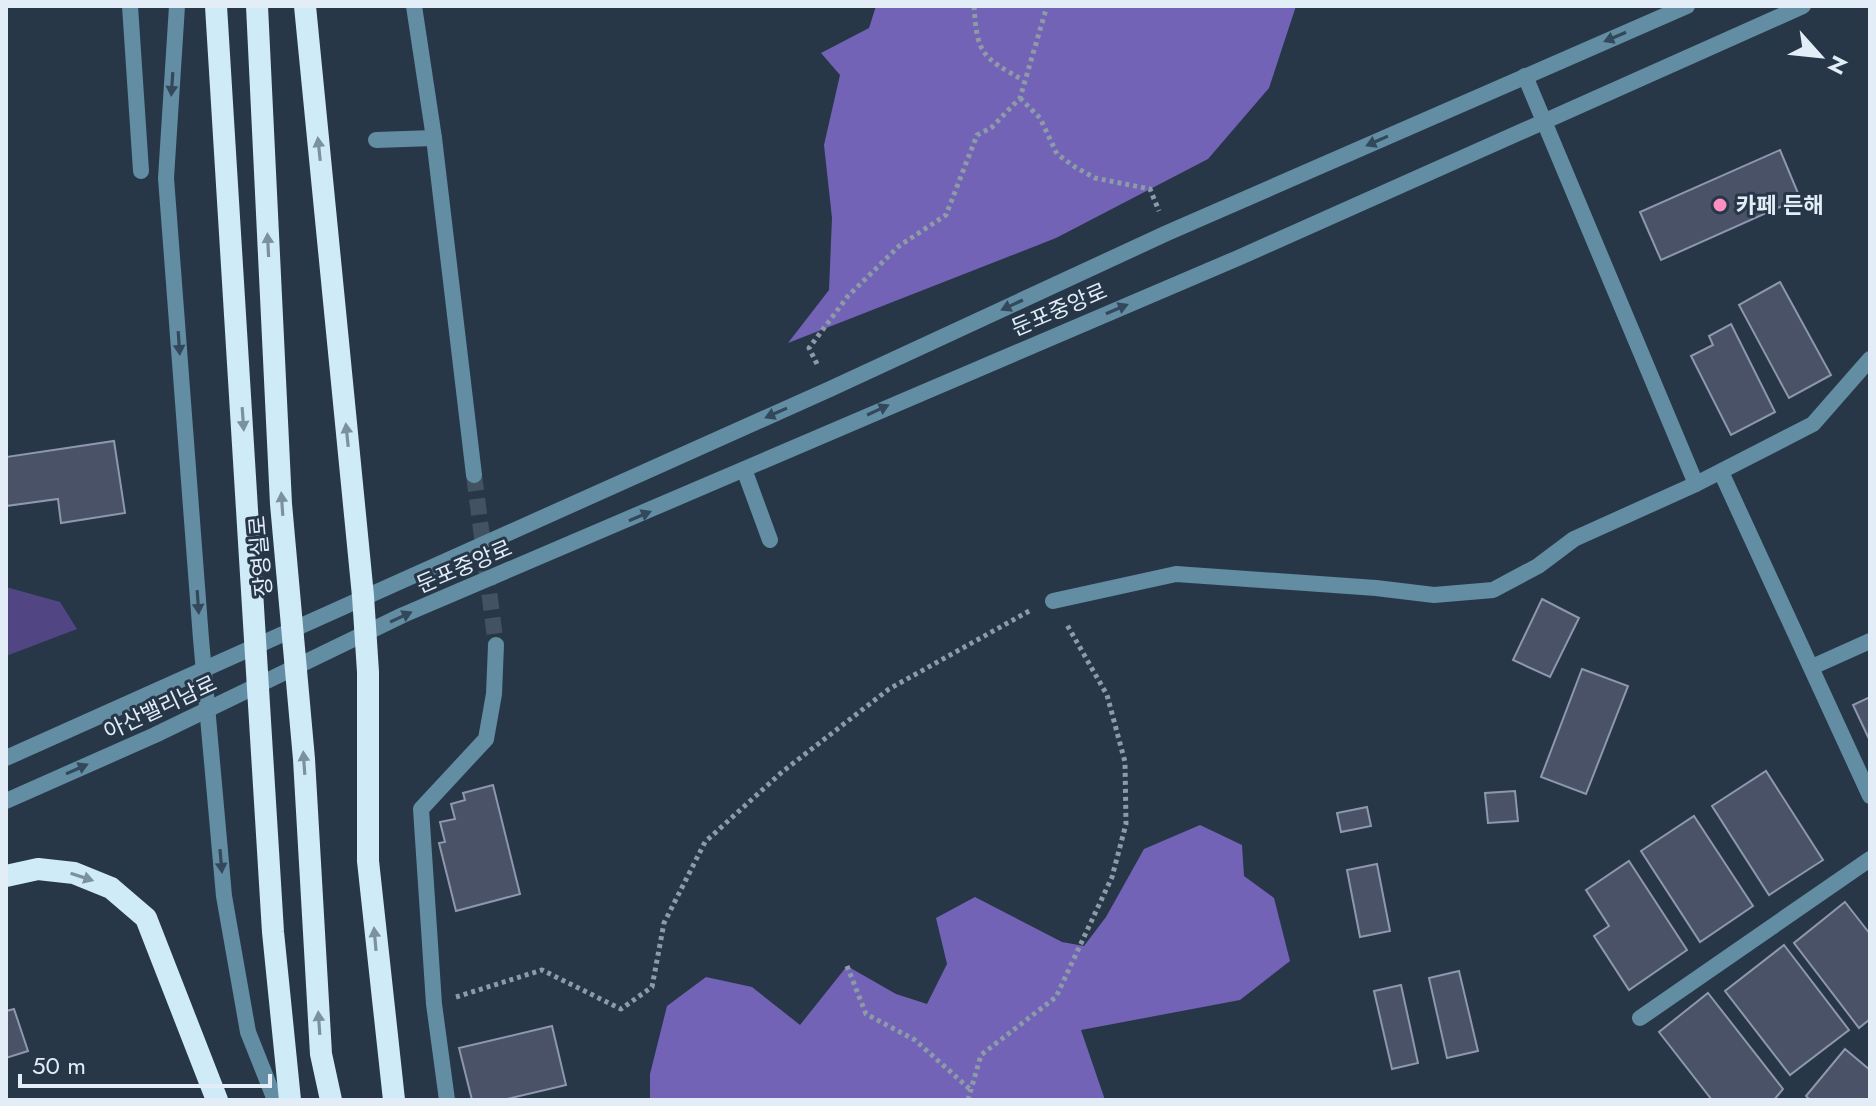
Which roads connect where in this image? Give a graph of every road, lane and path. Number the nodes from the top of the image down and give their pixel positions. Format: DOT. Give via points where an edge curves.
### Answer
graph roads {
  1 [pos="130,6"];
  2 [pos="177,6"];
  3 [pos="216,6"];
  4 [pos="257,6"];
  5 [pos="305,6"];
  6 [pos="414,6"];
  7 [pos="974,6"];
  8 [pos="1047,6"];
  9 [pos="1687,6"];
  10 [pos="1803,6"];
  11 [pos="1525,76"];
  12 [pos="1023,80"];
  13 [pos="1020,98"];
  14 [pos="1542,120"];
  15 [pos="434,138"];
  16 [pos="376,140"];
  17 [pos="141,171"];
  18 [pos="1159,211"];
  19 [pos="1870,359"];
  20 [pos="817,364"];
  21 [pos="745,472"];
  22 [pos="1721,472"];
  23 [pos="474,475"];
  24 [pos="1696,484"];
  25 [pos="770,540"];
  26 [pos="363,596"];
  27 [pos="1053,601"];
  28 [pos="331,611"];
  29 [pos="366,633"];
  30 [pos="1870,641"];
  31 [pos="496,645"];
  32 [pos="330,650"];
  33 [pos="1812,667"];
  34 [pos="6,758"];
  35 [pos="1870,796"];
  36 [pos="6,801"];
  37 [pos="1870,859"];
  38 [pos="6,876"];
  39 [pos="847,966"];
  40 [pos="434,1004"];
  41 [pos="1640,1018"];
  42 [pos="972,1091"];
  43 [pos="217,1100"];
  44 [pos="275,1100"];
  45 [pos="290,1100"];
  46 [pos="331,1100"];
  47 [pos="394,1100"];
  48 [pos="447,1100"];
  49 [pos="968,1100"];
  1 -- 17 [label="street"];
  2 -- 44 [label="street, one-way" via="166,178 224,896 248,1032"];
  3 -- 45 [label="highway, 장영실로, one-way" via="273,932"];
  46 -- 4 [label="highway, 장영실로, one-way" via="321,1054 304,759 281,504"];
  26 -- 5 [label="highway, one-way"];
  6 -- 15 [label="street"];
  7 -- 12 [label="path" via="976,43 994,64"];
  8 -- 12 [label="path"];
  9 -- 11 [label="street, 둔포중앙로, one-way"];
  10 -- 14 [label="street, 둔포중앙로"];
  11 -- 14 [label="street"];
  11 -- 26 [label="street, 둔포중앙로, one-way"];
  12 -- 13 [label="path"];
  13 -- 18 [label="path" via="1040,118 1057,154 1095,178 1150,189"];
  13 -- 20 [label="path" via="977,135 946,215 899,246 823,327 809,348"];
  21 -- 14 [label="street, 둔포중앙로, one-way"];
  14 -- 24 [label="street"];
  15 -- 16 [label="street"];
  15 -- 23 [label="street"];
  19 -- 22 [label="street" via="1813,424"];
  21 -- 25 [label="street"];
  29 -- 21 [label="street, 둔포중앙로, one-way"];
  22 -- 24 [label="street"];
  22 -- 33 [label="street"];
  24 -- 27 [label="street" via="1574,539 1493,590 1434,595 1176,574"];
  26 -- 28 [label="street, 둔포중앙로"];
  26 -- 29 [label="highway"];
  27 -- 40 [label="path" via="889,689 782,772 705,842 664,923 652,987 621,1009 542,970"];
  27 -- 42 [label="path" via="1107,695 1125,762 1126,824 1112,877 1056,997 981,1055"];
  28 -- 34 [label="street, 아산밸리남로"];
  29 -- 32 [label="street, 둔포중앙로"];
  47 -- 29 [label="highway, one-way" via="368,861"];
  30 -- 33 [label="street"];
  31 -- 40 [label="street" via="486,739 421,809"];
  36 -- 32 [label="street, 아산밸리남로, one-way"];
  33 -- 35 [label="street"];
  37 -- 41 [label="street"];
  38 -- 43 [label="highway, one-way" via="38,869 74,873 111,888 146,918"];
  39 -- 42 [label="path" via="866,1014 915,1040"];
  40 -- 48 [label="street"];
  42 -- 49 [label="path"];
}
